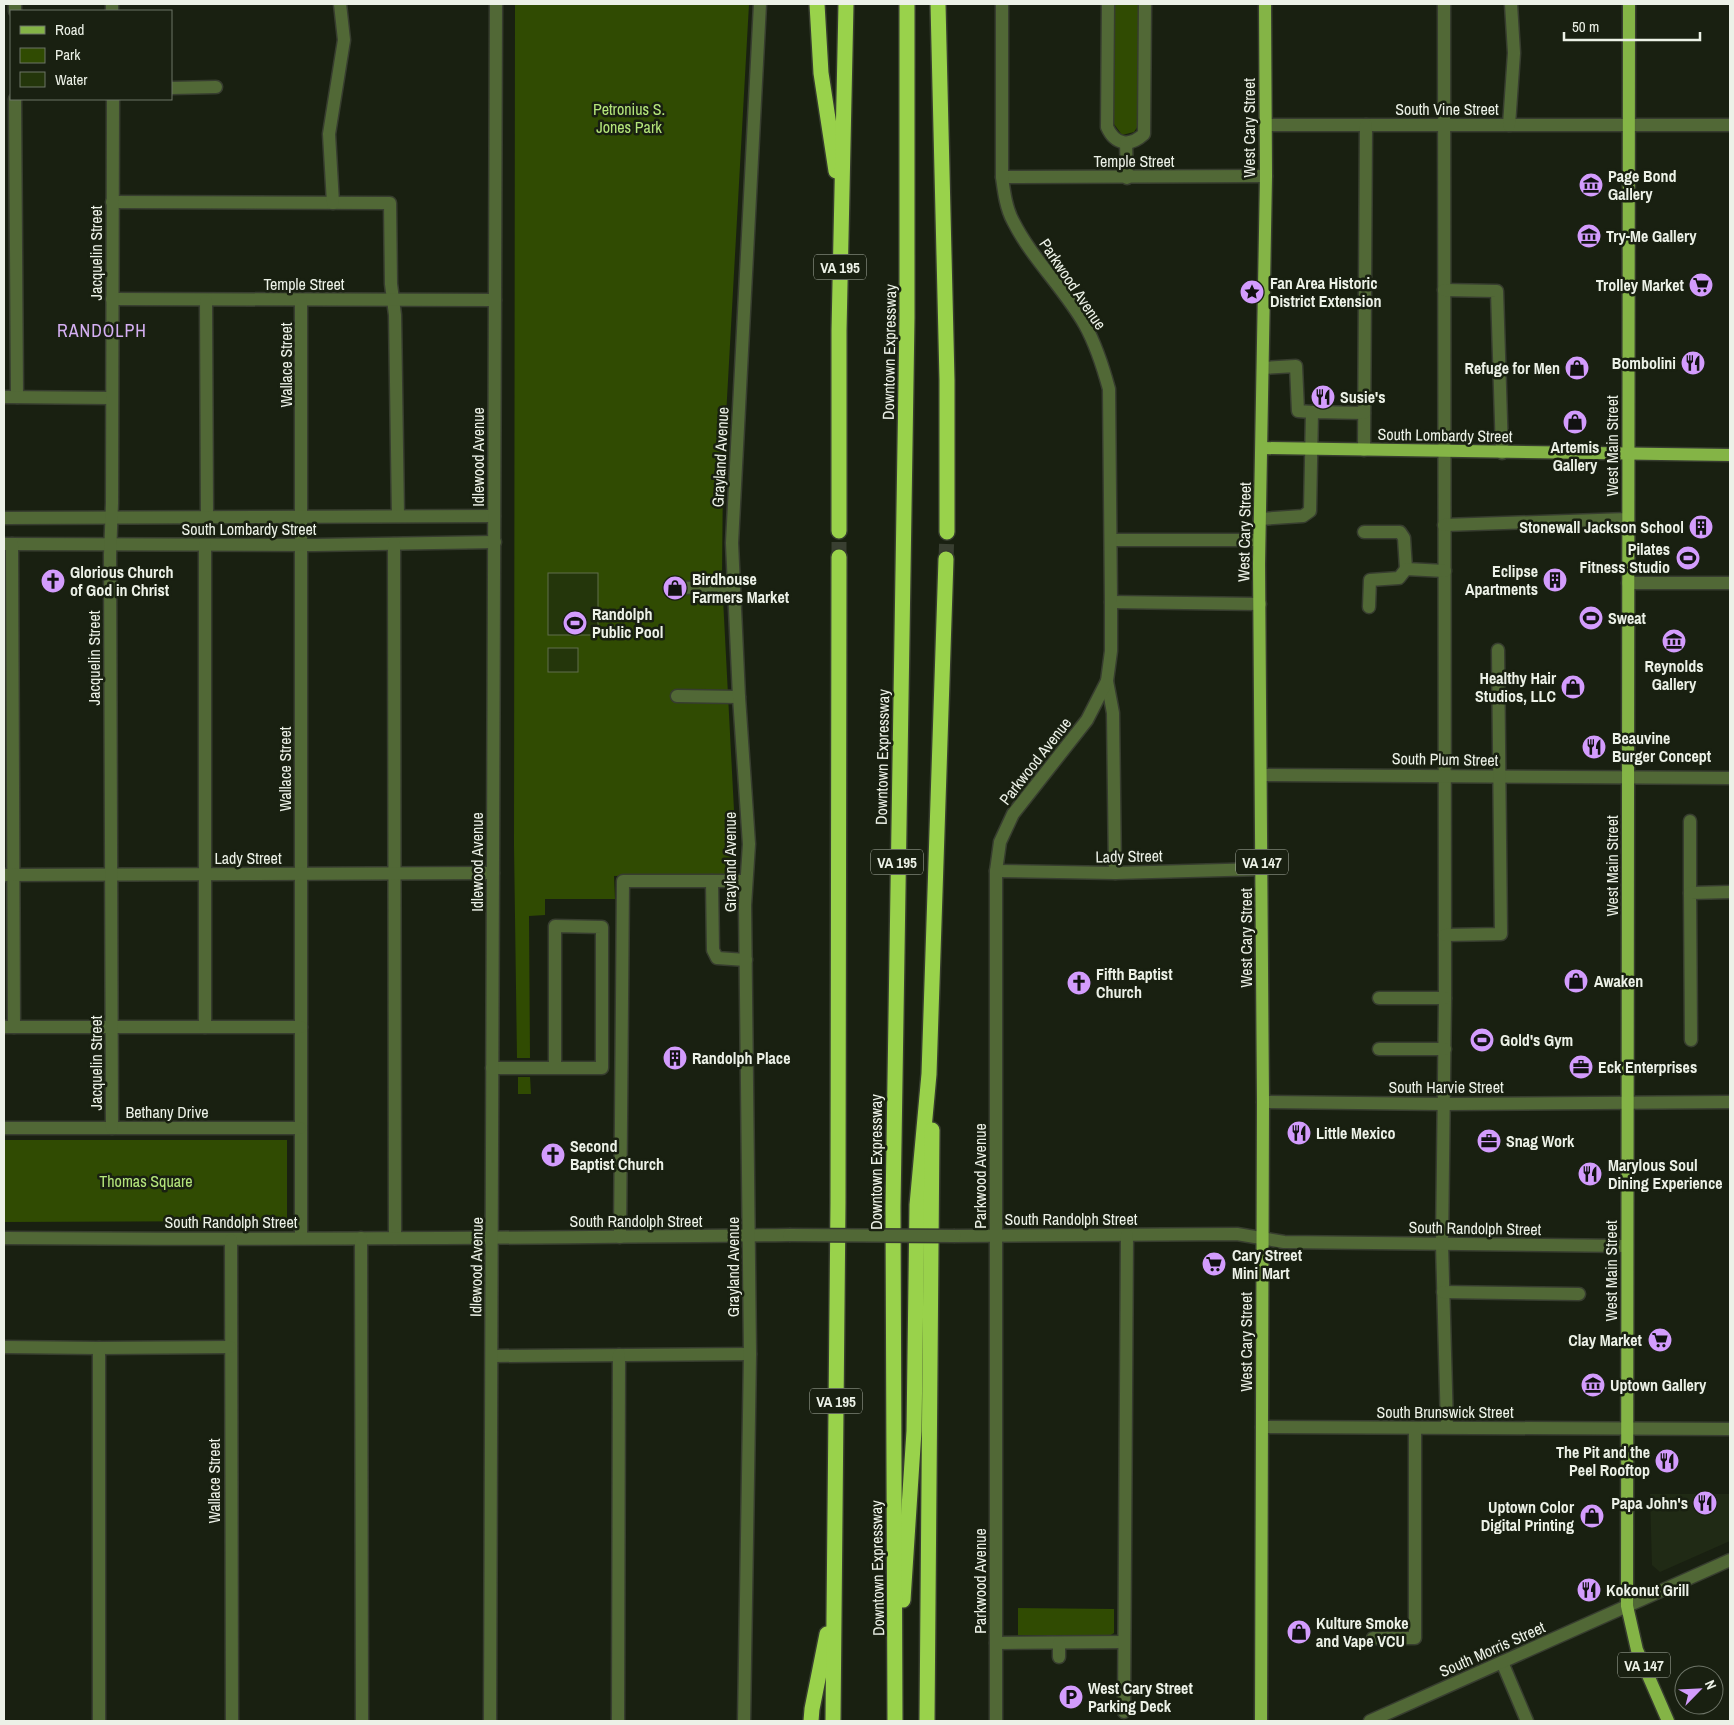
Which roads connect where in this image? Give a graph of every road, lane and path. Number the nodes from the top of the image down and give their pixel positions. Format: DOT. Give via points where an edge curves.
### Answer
graph roads {
  1 [pos="340,4"];
  2 [pos="496,4"];
  3 [pos="760,4"];
  4 [pos="816,4"];
  5 [pos="846,4"];
  6 [pos="907,4"];
  7 [pos="938,4"];
  8 [pos="943,4"];
  9 [pos="1002,4"];
  10 [pos="1108,4"];
  11 [pos="1146,4"];
  12 [pos="1265,4"];
  13 [pos="1444,4"];
  14 [pos="1511,4"];
  15 [pos="1629,4"];
  16 [pos="940,69"];
  17 [pos="216,87"];
  18 [pos="172,88"];
  19 [pos="15,100"];
  20 [pos="113,100"];
  21 [pos="1266,125"];
  22 [pos="1366,125"];
  23 [pos="1443,125"];
  24 [pos="1509,125"];
  25 [pos="1629,125"];
  26 [pos="1730,125"];
  27 [pos="1126,143"];
  28 [pos="1266,176"];
  29 [pos="1002,177"];
  30 [pos="1126,178"];
  31 [pos="112,202"];
  32 [pos="333,203"];
  33 [pos="842,209"];
  34 [pos="1444,290"];
  35 [pos="112,299"];
  36 [pos="393,300"];
  37 [pos="495,300"];
  38 [pos="206,301"];
  39 [pos="301,301"];
  40 [pos="1263,368"];
  41 [pos="4,397"];
  42 [pos="17,397"];
  43 [pos="111,398"];
  44 [pos="1312,412"];
  45 [pos="1364,414"];
  46 [pos="1262,448"];
  47 [pos="1311,449"];
  48 [pos="1364,450"];
  49 [pos="1445,451"];
  50 [pos="1502,452"];
  51 [pos="1628,453"];
  52 [pos="1730,455"];
  53 [pos="398,516"];
  54 [pos="494,516"];
  55 [pos="112,517"];
  56 [pos="208,517"];
  57 [pos="303,517"];
  58 [pos="4,518"];
  59 [pos="1260,519"];
  60 [pos="1628,519"];
  61 [pos="1444,525"];
  62 [pos="839,531"];
  63 [pos="947,532"];
  64 [pos="1364,532"];
  65 [pos="1111,540"];
  66 [pos="1260,540"];
  67 [pos="495,542"];
  68 [pos="8,544"];
  69 [pos="394,544"];
  70 [pos="110,545"];
  71 [pos="205,545"];
  72 [pos="303,545"];
  73 [pos="839,557"];
  74 [pos="946,559"];
  75 [pos="1406,569"];
  76 [pos="1445,571"];
  77 [pos="1628,583"];
  78 [pos="1730,583"];
  79 [pos="734,587"];
  80 [pos="673,588"];
  81 [pos="1111,602"];
  82 [pos="1260,604"];
  83 [pos="1369,607"];
  84 [pos="1498,650"];
  85 [pos="1107,681"];
  86 [pos="677,696"];
  87 [pos="739,697"];
  88 [pos="1445,774"];
  89 [pos="1262,775"];
  90 [pos="1500,776"];
  91 [pos="1628,778"];
  92 [pos="1730,778"];
  93 [pos="1690,821"];
  94 [pos="1262,869"];
  95 [pos="996,871"];
  96 [pos="493,872"];
  97 [pos="395,873"];
  98 [pos="1115,873"];
  99 [pos="111,874"];
  100 [pos="204,874"];
  101 [pos="301,874"];
  102 [pos="9,875"];
  103 [pos="712,881"];
  104 [pos="746,881"];
  105 [pos="1730,892"];
  106 [pos="1690,893"];
  107 [pos="602,927"];
  108 [pos="623,927"];
  109 [pos="1445,935"];
  110 [pos="746,960"];
  111 [pos="1379,998"];
  112 [pos="1445,998"];
  113 [pos="9,1027"];
  114 [pos="112,1027"];
  115 [pos="205,1027"];
  116 [pos="301,1027"];
  117 [pos="1692,1040"];
  118 [pos="1379,1049"];
  119 [pos="1445,1049"];
  120 [pos="492,1068"];
  121 [pos="555,1068"];
  122 [pos="602,1068"];
  123 [pos="621,1069"];
  124 [pos="929,1074"];
  125 [pos="1263,1102"];
  126 [pos="1730,1102"];
  127 [pos="1444,1104"];
  128 [pos="1628,1104"];
  129 [pos="4,1128"];
  130 [pos="112,1128"];
  131 [pos="300,1128"];
  132 [pos="1127,1235"];
  133 [pos="493,1236"];
  134 [pos="749,1236"];
  135 [pos="997,1236"];
  136 [pos="620,1237"];
  137 [pos="4,1238"];
  138 [pos="301,1238"];
  139 [pos="361,1238"];
  140 [pos="395,1238"];
  141 [pos="1262,1239"];
  142 [pos="231,1240"];
  143 [pos="1442,1244"];
  144 [pos="1627,1246"];
  145 [pos="1443,1292"];
  146 [pos="1580,1294"];
  147 [pos="4,1347"];
  148 [pos="98,1348"];
  149 [pos="230,1348"];
  150 [pos="750,1354"];
  151 [pos="619,1355"];
  152 [pos="492,1356"];
  153 [pos="1262,1427"];
  154 [pos="1447,1427"];
  155 [pos="1415,1428"];
  156 [pos="1627,1428"];
  157 [pos="1730,1429"];
  158 [pos="1730,1560"];
  159 [pos="834,1601"];
  160 [pos="1627,1606"];
  161 [pos="1373,1638"];
  162 [pos="1059,1642"];
  163 [pos="1124,1642"];
  164 [pos="996,1643"];
  165 [pos="1059,1657"];
  166 [pos="1502,1662"];
  167 [pos="1124,1712"];
  168 [pos="99,1721"];
  169 [pos="232,1721"];
  170 [pos="362,1721"];
  171 [pos="490,1721"];
  172 [pos="618,1721"];
  173 [pos="744,1721"];
  174 [pos="811,1721"];
  175 [pos="833,1721"];
  176 [pos="896,1721"];
  177 [pos="927,1721"];
  178 [pos="996,1721"];
  179 [pos="1261,1721"];
  180 [pos="1370,1721"];
  181 [pos="1527,1721"];
  182 [pos="1668,1721"];
  1 -- 32 [label="street" via="344,40 329,134"];
  2 -- 37 [label="street, Idlewood Avenue"];
  3 -- 79 [label="street, Grayland Avenue" via="732,543"];
  4 -- 33 [label="highway" via="821,73"];
  5 -- 33 [label="highway, VA 195"];
  6 -- 176 [label="highway, Downtown Expressway / VA 195" via="906,376 893,1207"];
  7 -- 16 [label="highway"];
  8 -- 16 [label="highway"];
  9 -- 29 [label="street, Parkwood Avenue"];
  10 -- 27 [label="street" via="1108,128 1111,136"];
  11 -- 27 [label="street" via="1144,134 1136,142"];
  12 -- 21 [label="main road, West Cary Street / VA 147"];
  13 -- 23 [label="street"];
  14 -- 24 [label="street" via="1514,53"];
  15 -- 25 [label="main road, West Main Street / VA 147"];
  16 -- 63 [label="highway" via="948,380"];
  17 -- 18 [label="street"];
  19 -- 42 [label="street"];
  20 -- 31 [label="street, Jacquelin Street"];
  21 -- 22 [label="street, South Vine Street"];
  21 -- 28 [label="main road, West Cary Street / VA 147"];
  22 -- 23 [label="street, South Vine Street"];
  22 -- 45 [label="street"];
  23 -- 24 [label="street, South Vine Street"];
  23 -- 34 [label="street"];
  24 -- 25 [label="street, South Vine Street"];
  25 -- 26 [label="street, South Vine Street"];
  25 -- 51 [label="main road, West Main Street / VA 147"];
  27 -- 30 [label="street"];
  28 -- 30 [label="street, Temple Street"];
  28 -- 40 [label="main road, West Cary Street / VA 147"];
  29 -- 30 [label="street, Temple Street"];
  29 -- 65 [label="street, Parkwood Avenue" via="1012,220 1084,322 1100,358 1108,389"];
  31 -- 32 [label="street"];
  31 -- 35 [label="street, Jacquelin Street"];
  32 -- 36 [label="street" via="390,203"];
  33 -- 62 [label="highway, VA 195"];
  34 -- 49 [label="street"];
  34 -- 50 [label="street" via="1497,291"];
  35 -- 38 [label="street, Temple Street"];
  35 -- 43 [label="street, Jacquelin Street"];
  36 -- 37 [label="street, Temple Street"];
  36 -- 39 [label="street, Temple Street"];
  36 -- 53 [label="street"];
  37 -- 54 [label="street, Idlewood Avenue"];
  38 -- 39 [label="street, Temple Street"];
  38 -- 56 [label="street"];
  39 -- 57 [label="street, Wallace Street"];
  40 -- 44 [label="street" via="1296,366 1298,411"];
  40 -- 46 [label="main road, West Cary Street / VA 147"];
  41 -- 42 [label="street"];
  42 -- 43 [label="street"];
  43 -- 55 [label="street, Jacquelin Street"];
  44 -- 45 [label="street"];
  44 -- 47 [label="street"];
  45 -- 48 [label="street"];
  46 -- 47 [label="main road, South Lombardy Street"];
  46 -- 59 [label="main road, West Cary Street / VA 147"];
  47 -- 48 [label="main road, South Lombardy Street"];
  47 -- 59 [label="street" via="1310,511 1304,516"];
  48 -- 49 [label="main road, South Lombardy Street"];
  49 -- 50 [label="main road, South Lombardy Street"];
  49 -- 61 [label="street"];
  50 -- 51 [label="main road, South Lombardy Street"];
  51 -- 52 [label="main road, South Lombardy Street"];
  51 -- 60 [label="main road, West Main Street / VA 147"];
  53 -- 54 [label="street, South Lombardy Street"];
  53 -- 57 [label="street, South Lombardy Street"];
  54 -- 67 [label="street, Idlewood Avenue"];
  55 -- 56 [label="street, South Lombardy Street"];
  55 -- 58 [label="street, South Lombardy Street"];
  55 -- 70 [label="street, Jacquelin Street"];
  56 -- 57 [label="street, South Lombardy Street"];
  57 -- 72 [label="street, Wallace Street"];
  59 -- 66 [label="main road, West Cary Street / VA 147"];
  60 -- 61 [label="street"];
  60 -- 77 [label="main road, West Main Street / VA 147"];
  61 -- 76 [label="street"];
  64 -- 75 [label="street" via="1400,532 1404,538"];
  65 -- 66 [label="street"];
  65 -- 81 [label="street, Parkwood Avenue"];
  66 -- 82 [label="main road, West Cary Street / VA 147"];
  67 -- 69 [label="street, South Lombardy Street"];
  67 -- 96 [label="street, Idlewood Avenue"];
  68 -- 70 [label="street, South Lombardy Street"];
  68 -- 102 [label="street"];
  69 -- 72 [label="street, South Lombardy Street"];
  69 -- 97 [label="street"];
  70 -- 71 [label="street, South Lombardy Street"];
  70 -- 99 [label="street, Jacquelin Street"];
  71 -- 72 [label="street, South Lombardy Street"];
  71 -- 100 [label="street"];
  72 -- 101 [label="street, Wallace Street"];
  73 -- 159 [label="highway, VA 195"];
  74 -- 124 [label="highway"];
  75 -- 76 [label="street"];
  75 -- 83 [label="street" via="1399,578 1370,580"];
  76 -- 88 [label="street"];
  77 -- 78 [label="street"];
  77 -- 91 [label="main road, West Main Street / VA 147"];
  79 -- 80 [label="street"];
  79 -- 87 [label="street, Grayland Avenue"];
  81 -- 82 [label="street"];
  81 -- 85 [label="street, Parkwood Avenue"];
  82 -- 89 [label="main road, West Cary Street / VA 147"];
  84 -- 90 [label="street"];
  85 -- 95 [label="street, Parkwood Avenue" via="1087,720 1013,814 1000,842"];
  85 -- 98 [label="street" via="1113,713"];
  86 -- 87 [label="street"];
  87 -- 104 [label="street, Grayland Avenue" via="749,844"];
  88 -- 89 [label="street, South Plum Street"];
  88 -- 90 [label="street, South Plum Street"];
  88 -- 109 [label="street"];
  89 -- 94 [label="main road, West Cary Street / VA 147"];
  90 -- 91 [label="street, South Plum Street"];
  90 -- 109 [label="street" via="1501,934"];
  91 -- 92 [label="street, South Plum Street"];
  91 -- 128 [label="main road, West Main Street / VA 147"];
  93 -- 106 [label="street"];
  94 -- 98 [label="street, Lady Street"];
  94 -- 125 [label="main road, West Cary Street / VA 147"];
  95 -- 98 [label="street, Lady Street"];
  95 -- 135 [label="street, Parkwood Avenue"];
  96 -- 97 [label="street, Lady Street"];
  96 -- 120 [label="street, Idlewood Avenue"];
  97 -- 101 [label="street, Lady Street"];
  97 -- 140 [label="street"];
  99 -- 100 [label="street, Lady Street"];
  99 -- 102 [label="street, Lady Street"];
  99 -- 114 [label="street, Jacquelin Street"];
  100 -- 101 [label="street, Lady Street"];
  100 -- 115 [label="street"];
  101 -- 116 [label="street, Wallace Street"];
  102 -- 113 [label="street"];
  103 -- 104 [label="street"];
  103 -- 108 [label="street" via="623,881"];
  103 -- 110 [label="street" via="713,950 717,958"];
  104 -- 110 [label="street, Grayland Avenue"];
  105 -- 106 [label="street"];
  106 -- 117 [label="street"];
  107 -- 108 [label="street"];
  107 -- 121 [label="street" via="555,926"];
  107 -- 122 [label="street"];
  108 -- 123 [label="street"];
  109 -- 112 [label="street"];
  110 -- 134 [label="street, Grayland Avenue"];
  111 -- 112 [label="street"];
  112 -- 119 [label="street"];
  113 -- 114 [label="street"];
  114 -- 115 [label="street"];
  114 -- 130 [label="street, Jacquelin Street"];
  115 -- 116 [label="street"];
  116 -- 131 [label="street, Wallace Street"];
  118 -- 119 [label="street"];
  119 -- 127 [label="street"];
  120 -- 121 [label="street"];
  120 -- 133 [label="street, Idlewood Avenue"];
  121 -- 122 [label="street"];
  122 -- 123 [label="street"];
  123 -- 136 [label="street"];
  124 -- 176 [label="highway" via="917,1205 914,1431"];
  124 -- 177 [label="highway" via="932,1148"];
  125 -- 127 [label="street, South Harvie Street"];
  125 -- 141 [label="main road, West Cary Street / VA 147"];
  126 -- 128 [label="street, South Harvie Street"];
  127 -- 128 [label="street, South Harvie Street"];
  127 -- 143 [label="street"];
  128 -- 144 [label="main road, West Main Street / VA 147"];
  129 -- 130 [label="street, Bethany Drive"];
  130 -- 131 [label="street, Bethany Drive"];
  131 -- 138 [label="street, Wallace Street"];
  132 -- 135 [label="street, South Randolph Street"];
  132 -- 141 [label="street, South Randolph Street" via="1237,1234"];
  132 -- 163 [label="street"];
  133 -- 136 [label="street, South Randolph Street"];
  133 -- 140 [label="street, South Randolph Street"];
  133 -- 152 [label="street, Idlewood Avenue"];
  134 -- 135 [label="street, South Randolph Street, bridge"];
  134 -- 136 [label="street, South Randolph Street"];
  134 -- 150 [label="street, Grayland Avenue"];
  135 -- 164 [label="street, Parkwood Avenue"];
  137 -- 142 [label="street, South Randolph Street"];
  138 -- 139 [label="street, South Randolph Street"];
  138 -- 142 [label="street, South Randolph Street"];
  139 -- 140 [label="street, South Randolph Street"];
  139 -- 170 [label="street"];
  141 -- 143 [label="street, South Randolph Street"];
  141 -- 153 [label="main road, West Cary Street / VA 147"];
  142 -- 149 [label="street, Wallace Street"];
  143 -- 144 [label="street, South Randolph Street"];
  143 -- 145 [label="street"];
  144 -- 156 [label="main road, West Main Street / VA 147"];
  145 -- 146 [label="street"];
  145 -- 154 [label="street"];
  147 -- 148 [label="street"];
  148 -- 149 [label="street"];
  148 -- 168 [label="street"];
  149 -- 169 [label="street, Wallace Street"];
  150 -- 151 [label="street"];
  150 -- 173 [label="street, Grayland Avenue"];
  151 -- 152 [label="street"];
  151 -- 172 [label="street"];
  152 -- 171 [label="street, Idlewood Avenue"];
  153 -- 155 [label="street, South Brunswick Street"];
  153 -- 179 [label="main road, West Cary Street / VA 147"];
  154 -- 155 [label="street, South Brunswick Street"];
  154 -- 156 [label="street, South Brunswick Street"];
  155 -- 161 [label="street" via="1414,1638"];
  156 -- 157 [label="street, South Brunswick Street"];
  156 -- 160 [label="main road, West Main Street / VA 147"];
  158 -- 160 [label="street, South Morris Street"];
  159 -- 174 [label="highway"];
  159 -- 175 [label="highway, VA 195"];
  160 -- 166 [label="street, South Morris Street"];
  160 -- 182 [label="main road, West Main Street / VA 147" via="1637,1650"];
  162 -- 163 [label="street"];
  162 -- 164 [label="street"];
  162 -- 165 [label="street"];
  163 -- 167 [label="street"];
  164 -- 178 [label="street, Parkwood Avenue"];
  166 -- 180 [label="street, South Morris Street"];
  166 -- 181 [label="street"];
}
